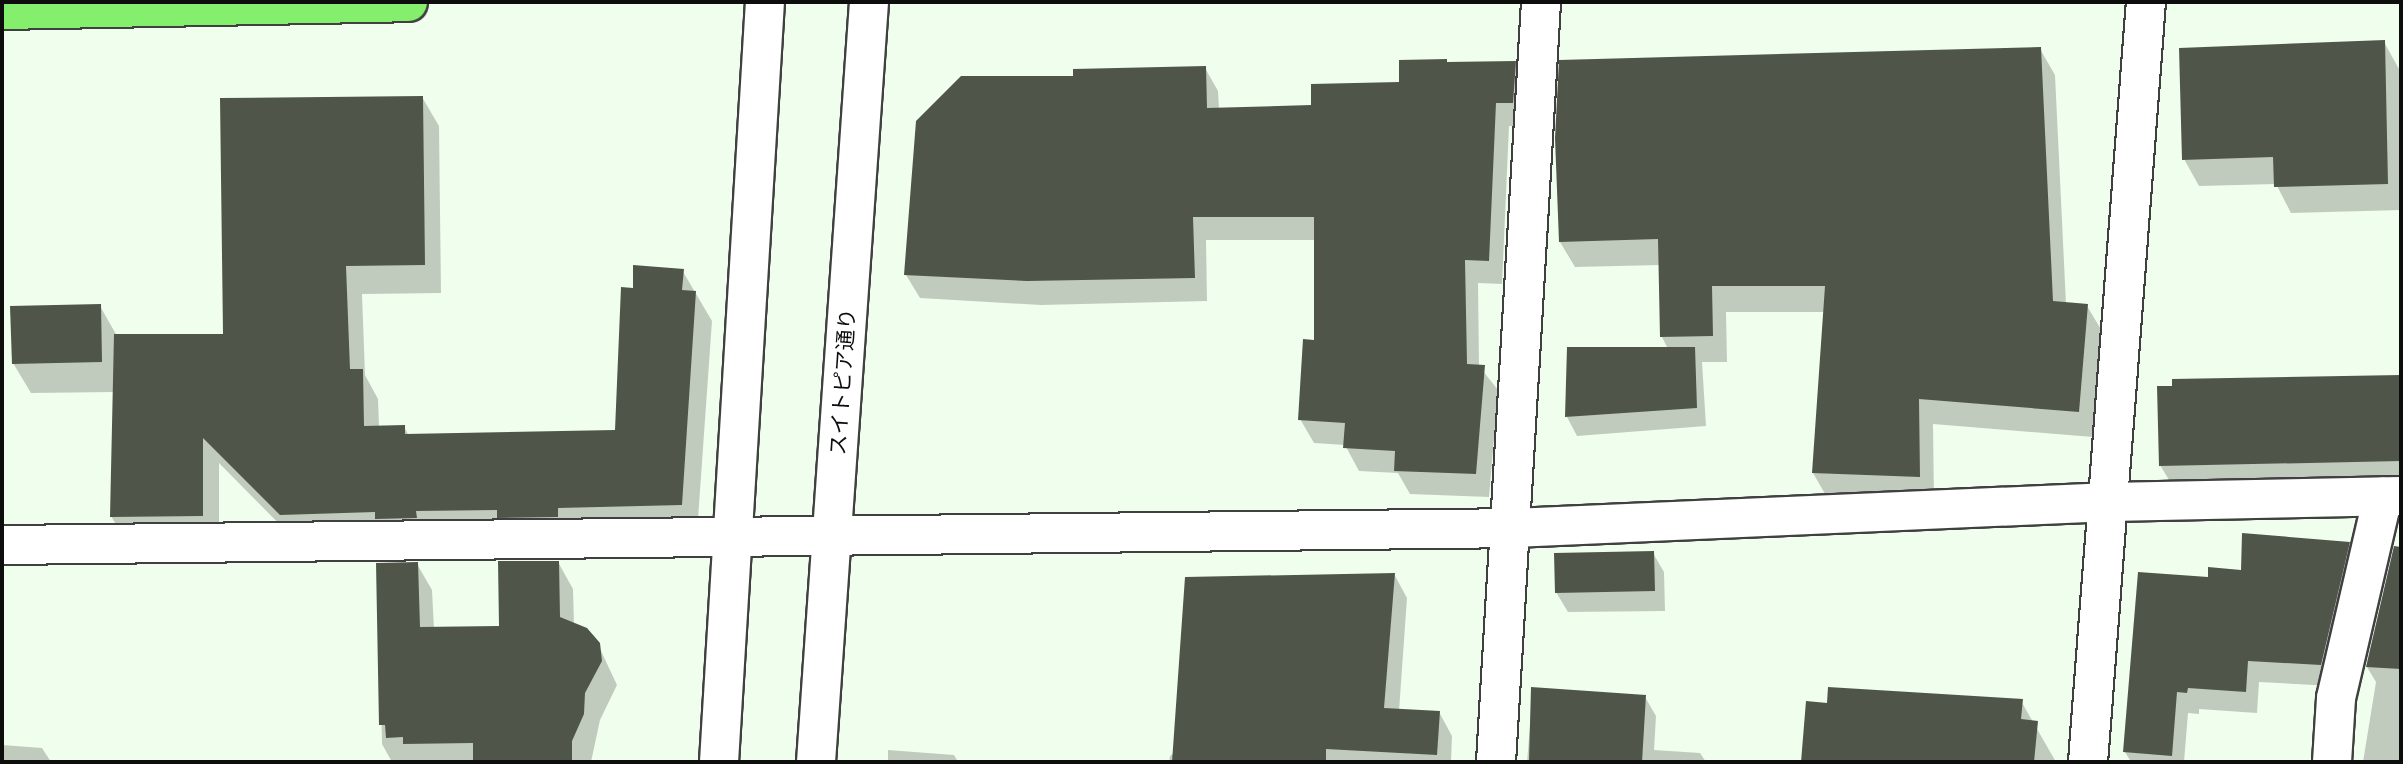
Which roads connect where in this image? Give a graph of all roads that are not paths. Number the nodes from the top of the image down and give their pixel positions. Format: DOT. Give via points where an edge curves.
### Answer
graph roads {
  1 [pos="408,2"];
  2 [pos="765,2"];
  3 [pos="869,2"];
  4 [pos="1541,2"];
  5 [pos="2147,2"];
  6 [pos="2,10"];
  7 [pos="2392,496"];
  8 [pos="2110,502"];
  9 [pos="1513,528"];
  10 [pos="833,534"];
  11 [pos="736,535"];
  12 [pos="2,545"];
  13 [pos="719,762"];
  14 [pos="816,762"];
  15 [pos="1496,762"];
  16 [pos="2088,762"];
  17 [pos="2332,762"];
  1 -- 6 [label="main road"];
  2 -- 11 [label="street"];
  3 -- 10 [label="street, スイトピア通り"];
  4 -- 9 [label="street"];
  5 -- 8 [label="street"];
  7 -- 8 [label="street"];
  7 -- 17 [label="street" via="2336,698"];
  8 -- 9 [label="street"];
  8 -- 16 [label="street"];
  9 -- 10 [label="street"];
  9 -- 15 [label="street"];
  10 -- 11 [label="street"];
  10 -- 14 [label="street, スイトピア通り"];
  11 -- 12 [label="street"];
  11 -- 13 [label="street"];
}
